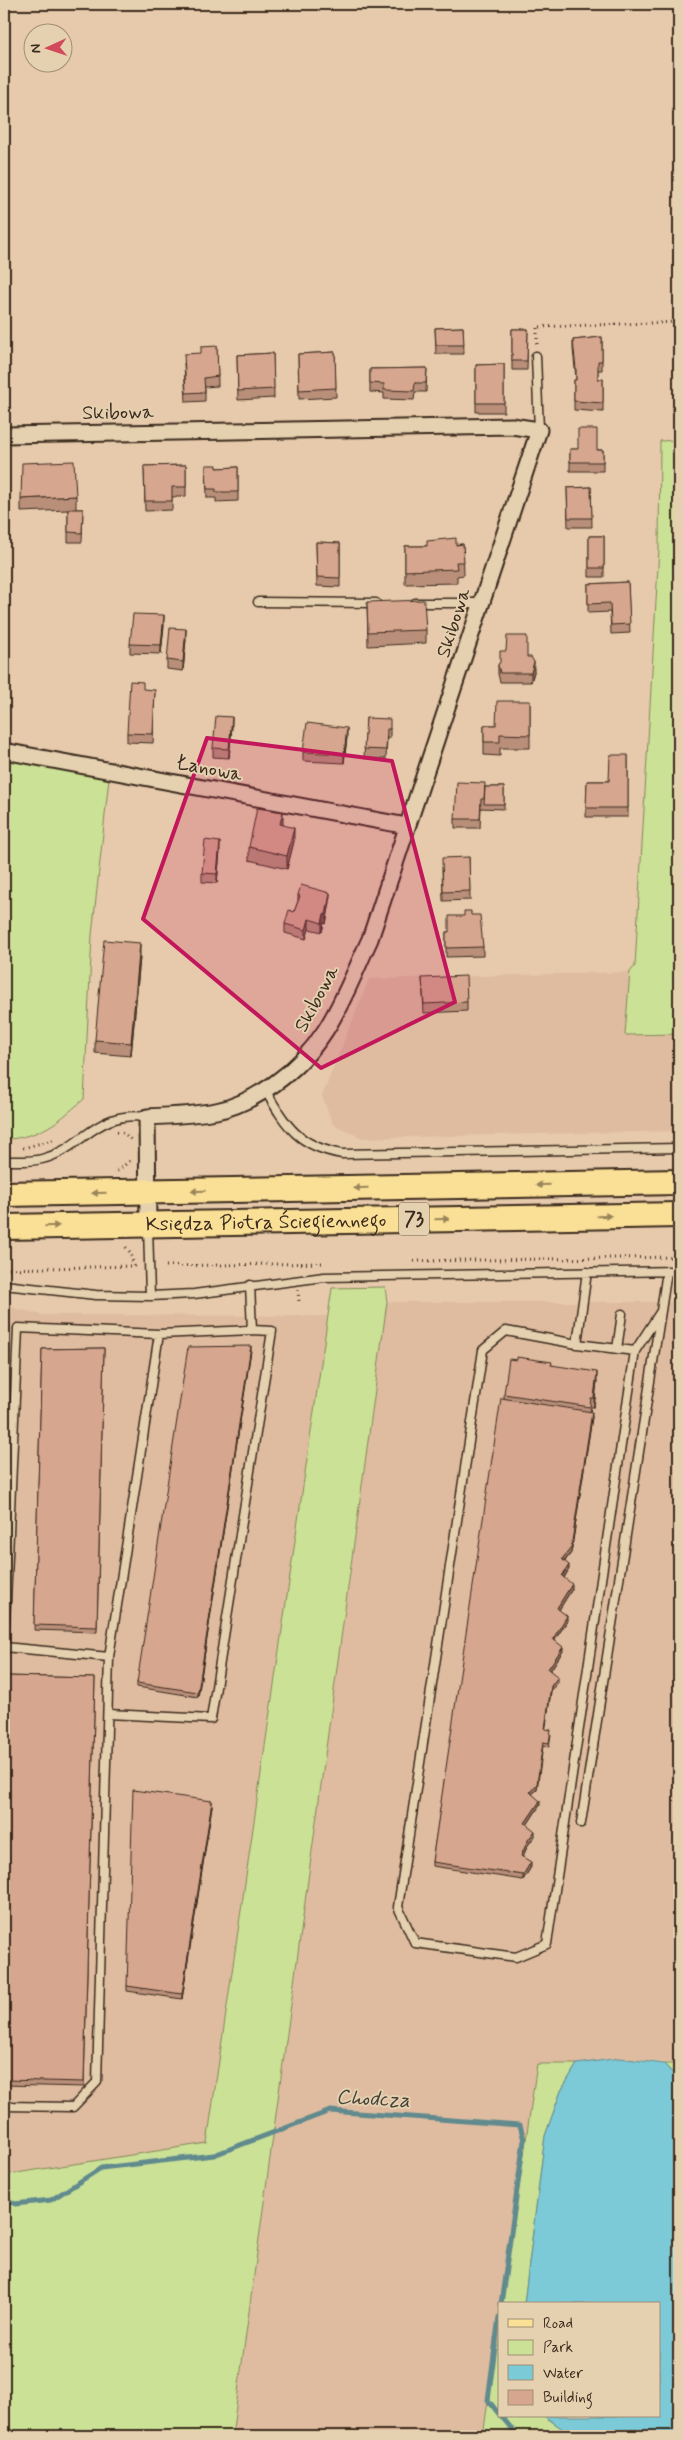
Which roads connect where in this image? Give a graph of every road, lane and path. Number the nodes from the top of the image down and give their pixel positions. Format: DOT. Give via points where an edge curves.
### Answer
graph roads {
  1 [pos="679,322"];
  2 [pos="536,356"];
  3 [pos="539,430"];
  4 [pos="4,435"];
  5 [pos="258,602"];
  6 [pos="385,603"];
  7 [pos="404,603"];
  8 [pos="482,603"];
  9 [pos="4,751"];
  10 [pos="407,826"];
  11 [pos="266,1090"];
  12 [pos="147,1117"];
  13 [pos="110,1120"];
  14 [pos="132,1144"];
  15 [pos="679,1148"];
  16 [pos="132,1158"];
  17 [pos="4,1161"];
  18 [pos="108,1172"];
  19 [pos="679,1182"];
  20 [pos="148,1192"];
  21 [pos="4,1194"];
  22 [pos="679,1215"];
  23 [pos="148,1224"];
  24 [pos="4,1227"];
  25 [pos="120,1242"];
  26 [pos="679,1257"];
  27 [pos="409,1262"];
  28 [pos="331,1263"];
  29 [pos="166,1266"];
  30 [pos="4,1269"];
  31 [pos="667,1271"];
  32 [pos="679,1271"];
  33 [pos="587,1272"];
  34 [pos="4,1285"];
  35 [pos="250,1286"];
  36 [pos="150,1296"];
  37 [pos="661,1311"];
  38 [pos="622,1314"];
  39 [pos="252,1330"];
  40 [pos="159,1334"];
  41 [pos="577,1344"];
  42 [pos="617,1349"];
  43 [pos="635,1351"];
  44 [pos="4,1647"];
  45 [pos="109,1657"];
  46 [pos="108,1714"];
  47 [pos="581,1823"];
  48 [pos="4,2106"];
  1 -- 2 [label="path" via="537,327"];
  2 -- 3 [label="lane"];
  3 -- 4 [label="street, Skibowa" via="512,426"];
  3 -- 8 [label="street, Skibowa"];
  5 -- 6 [label="lane"];
  7 -- 8 [label="lane"];
  8 -- 10 [label="street, Skibowa"];
  9 -- 10 [label="street, Łanowa"];
  10 -- 11 [label="street, Skibowa" via="370,939 326,1032 307,1057"];
  11 -- 12 [label="street, Skibowa" via="252,1099 217,1110"];
  11 -- 15 [label="lane" via="290,1128 303,1140 320,1150 342,1154"];
  12 -- 13 [label="lane" via="132,1115"];
  12 -- 20 [label="street"];
  13 -- 14 [label="path" via="114,1132 124,1133"];
  13 -- 17 [label="lane" via="43,1159"];
  16 -- 18 [label="path" via="117,1172"];
  19 -- 20 [label="main road, Księdza Piotra Ściegiennego / 73, one-way"];
  20 -- 21 [label="main road, Księdza Piotra Ściegiennego / 73, one-way"];
  20 -- 23 [label="street"];
  23 -- 22 [label="main road, Księdza Piotra Ściegiennego / 73, one-way"];
  24 -- 23 [label="main road, Księdza Piotra Ściegiennego / 73, one-way"];
  23 -- 36 [label="lane"];
  25 -- 30 [label="path" via="130,1252 134,1266"];
  26 -- 27 [label="path"];
  28 -- 29 [label="path"];
  31 -- 32 [label="lane"];
  31 -- 33 [label="lane"];
  31 -- 37 [label="lane"];
  33 -- 35 [label="lane" via="324,1277"];
  33 -- 41 [label="lane"];
  34 -- 36 [label="lane" via="96,1295"];
  35 -- 36 [label="lane"];
  35 -- 39 [label="lane"];
  37 -- 43 [label="lane"];
  37 -- 47 [label="lane"];
  38 -- 42 [label="lane"];
  39 -- 40 [label="lane"];
  39 -- 46 [label="lane" via="272,1331 211,1719"];
  40 -- 44 [label="lane" via="18,1328"];
  40 -- 45 [label="lane"];
  41 -- 42 [label="lane"];
  41 -- 43 [label="lane" via="506,1331 483,1350 398,1907 415,1943 516,1957 547,1944"];
  42 -- 43 [label="lane"];
  44 -- 45 [label="lane"];
  45 -- 46 [label="lane"];
  46 -- 48 [label="lane" via="97,2082 73,2107"];
}
